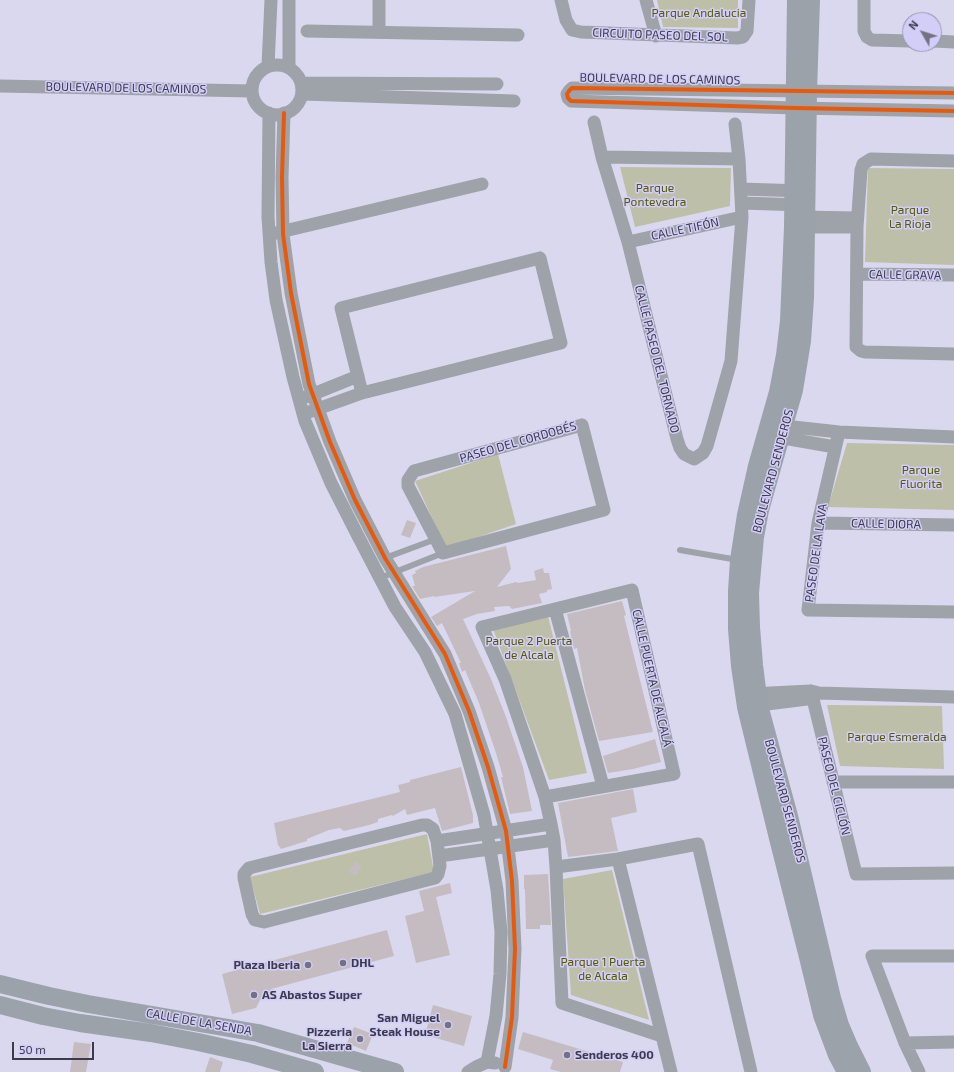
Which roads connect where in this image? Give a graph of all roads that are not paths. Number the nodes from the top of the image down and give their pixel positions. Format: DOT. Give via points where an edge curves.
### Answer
graph roads {
  1 [pos="271,0"];
  2 [pos="289,0"];
  3 [pos="379,0"];
  4 [pos="561,0"];
  5 [pos="646,0"];
  6 [pos="749,0"];
  7 [pos="796,0"];
  8 [pos="811,0"];
  9 [pos="864,0"];
  10 [pos="307,31"];
  11 [pos="270,32"];
  12 [pos="289,32"];
  13 [pos="379,32"];
  14 [pos="518,35"];
  15 [pos="656,36"];
  16 [pos="902,41"];
  17 [pos="942,42"];
  18 [pos="954,42"];
  19 [pos="268,66"];
  20 [pos="289,67"];
  21 [pos="497,84"];
  22 [pos="0,86"];
  23 [pos="302,89"];
  24 [pos="252,91"];
  25 [pos="954,93"];
  26 [pos="801,100"];
  27 [pos="514,101"];
  28 [pos="954,111"];
  29 [pos="269,113"];
  30 [pos="284,113"];
  31 [pos="594,122"];
  32 [pos="735,124"];
  33 [pos="602,157"];
  34 [pos="739,159"];
  35 [pos="954,161"];
  36 [pos="482,184"];
  37 [pos="741,189"];
  38 [pos="742,203"];
  39 [pos="799,210"];
  40 [pos="742,217"];
  41 [pos="857,223"];
  42 [pos="282,231"];
  43 [pos="269,234"];
  44 [pos="628,242"];
  45 [pos="857,274"];
  46 [pos="954,275"];
  47 [pos="954,354"];
  48 [pos="358,376"];
  49 [pos="362,393"];
  50 [pos="313,394"];
  51 [pos="299,400"];
  52 [pos="318,409"];
  53 [pos="303,414"];
  54 [pos="775,431"];
  55 [pos="839,432"];
  56 [pos="954,437"];
  57 [pos="835,447"];
  58 [pos="818,523"];
  59 [pos="954,525"];
  60 [pos="436,539"];
  61 [pos="680,550"];
  62 [pos="443,553"];
  63 [pos="385,558"];
  64 [pos="746,561"];
  65 [pos="372,563"];
  66 [pos="394,572"];
  67 [pos="380,578"];
  68 [pos="555,609"];
  69 [pos="954,612"];
  70 [pos="814,694"];
  71 [pos="954,697"];
  72 [pos="752,700"];
  73 [pos="833,782"];
  74 [pos="954,782"];
  75 [pos="603,786"];
  76 [pos="545,797"];
  77 [pos="551,824"];
  78 [pos="506,831"];
  79 [pos="487,834"];
  80 [pos="554,840"];
  81 [pos="437,841"];
  82 [pos="508,846"];
  83 [pos="490,849"];
  84 [pos="439,856"];
  85 [pos="618,859"];
  86 [pos="556,867"];
  87 [pos="954,873"];
  88 [pos="816,956"];
  89 [pos="954,956"];
  90 [pos="0,984"];
  91 [pos="0,1005"];
  92 [pos="496,1016"];
  93 [pos="512,1017"];
  94 [pos="662,1036"];
  95 [pos="954,1042"];
  96 [pos="906,1043"];
  97 [pos="255,1044"];
  98 [pos="487,1062"];
  99 [pos="508,1070"];
  100 [pos="315,1072"];
  101 [pos="395,1072"];
  102 [pos="468,1072"];
  103 [pos="671,1072"];
  104 [pos="751,1072"];
  105 [pos="846,1072"];
  106 [pos="862,1072"];
  107 [pos="919,1072"];
  1 -- 11 [label="street"];
  2 -- 12 [label="street"];
  3 -- 13 [label="street"];
  4 -- 15 [label="street, CIRCUITO PASEO DEL SOL" via="566,20 572,30"];
  5 -- 15 [label="street"];
  6 -- 15 [label="street, CIRCUITO PASEO DEL SOL" via="747,30 743,37"];
  7 -- 26 [label="main road, BOULEVARD SENDEROS"];
  8 -- 26 [label="main road, BOULEVARD SENDEROS"];
  9 -- 16 [label="street" via="864,31 867,37 872,40"];
  10 -- 13 [label="street"];
  11 -- 12 [label="street"];
  11 -- 19 [label="street"];
  12 -- 20 [label="street"];
  13 -- 14 [label="street"];
  17 -- 18 [label="street"];
  19 -- 20 [label="street" via="279,64"];
  19 -- 24 [label="street" via="259,71 253,80"];
  20 -- 23 [label="street" via="297,74"];
  21 -- 23 [label="street"];
  22 -- 24 [label="street, BOULEVARD DE LOS CAMINOS"];
  23 -- 27 [label="street"];
  23 -- 30 [label="street" via="297,105"];
  24 -- 29 [label="street" via="255,102 263,111"];
  25 -- 26 [label="street, BOULEVARD DE LOS CAMINOS"];
  26 -- 26 [label="street, BOULEVARD DE LOS CAMINOS" via="572,88 568,91 568,98 571,101"];
  26 -- 28 [label="street, BOULEVARD DE LOS CAMINOS"];
  26 -- 39 [label="main road, BOULEVARD SENDEROS"];
  29 -- 30 [label="street"];
  29 -- 43 [label="street"];
  30 -- 42 [label="street"];
  31 -- 33 [label="street, CALLE PASEO DEL TORNADO"];
  32 -- 34 [label="street, CALLE PASEO DEL TORNADO"];
  33 -- 34 [label="street"];
  33 -- 44 [label="street, CALLE PASEO DEL TORNADO"];
  34 -- 37 [label="street, CALLE PASEO DEL TORNADO"];
  35 -- 41 [label="street" via="871,159 863,164 860,170"];
  36 -- 42 [label="street"];
  37 -- 38 [label="street, CALLE PASEO DEL TORNADO"];
  37 -- 39 [label="street"];
  38 -- 39 [label="street"];
  38 -- 40 [label="street, CALLE PASEO DEL TORNADO"];
  39 -- 41 [label="street"];
  39 -- 54 [label="main road, BOULEVARD SENDEROS" via="789,321"];
  40 -- 44 [label="street, CALLE TIFÓN"];
  40 -- 44 [label="street, CALLE PASEO DEL TORNADO" via="731,361 707,446 703,453 694,459 684,454 677,439"];
  41 -- 45 [label="street"];
  42 -- 43 [label="street"];
  42 -- 50 [label="street" via="303,359"];
  43 -- 51 [label="street" via="276,300"];
  45 -- 46 [label="street, CALLE GRAVA"];
  45 -- 47 [label="street" via="856,347 865,352"];
  48 -- 49 [label="street"];
  48 -- 49 [label="street" via="341,308 540,258 561,343"];
  48 -- 50 [label="street"];
  49 -- 52 [label="street"];
  50 -- 51 [label="street"];
  50 -- 52 [label="street"];
  51 -- 53 [label="street"];
  52 -- 53 [label="street"];
  52 -- 63 [label="street" via="355,500"];
  53 -- 65 [label="street" via="331,483"];
  54 -- 55 [label="street"];
  54 -- 57 [label="street"];
  54 -- 64 [label="main road, BOULEVARD SENDEROS" via="757,466 746,516"];
  55 -- 56 [label="street"];
  55 -- 57 [label="street, PASEO DE LA LAVA"];
  57 -- 58 [label="street, PASEO DE LA LAVA"];
  58 -- 59 [label="street, CALLE DIORA"];
  58 -- 69 [label="street, PASEO DE LA LAVA" via="808,610"];
  60 -- 62 [label="street, PASEO DEL CORDOBÉS"];
  60 -- 62 [label="street, PASEO DEL CORDOBÉS" via="408,486 408,480 414,471 582,425 604,510"];
  60 -- 63 [label="lane"];
  61 -- 64 [label="lane"];
  62 -- 66 [label="lane"];
  63 -- 65 [label="lane"];
  63 -- 66 [label="street"];
  64 -- 72 [label="main road, BOULEVARD SENDEROS" via="737,629 747,665"];
  65 -- 67 [label="street"];
  66 -- 67 [label="lane"];
  66 -- 78 [label="street" via="445,654 469,711"];
  67 -- 79 [label="street" via="425,652 454,714 478,793"];
  68 -- 75 [label="street"];
  68 -- 75 [label="street, CALLE PUERTA DE ALCALÁ" via="632,590 674,774"];
  68 -- 76 [label="street, CALLE PUERTA DE ALCALÁ" via="482,627 505,679"];
  70 -- 71 [label="street"];
  70 -- 72 [label="street"];
  70 -- 73 [label="street, PASEO DEL CICLÓN"];
  72 -- 88 [label="main road, BOULEVARD SENDEROS" via="777,834"];
  73 -- 74 [label="street"];
  73 -- 87 [label="street, PASEO DEL CICLÓN" via="856,874"];
  75 -- 76 [label="street, CALLE PUERTA DE ALCALÁ"];
  76 -- 77 [label="street, CALLE PUERTA DE ALCALÁ"];
  77 -- 78 [label="street"];
  77 -- 80 [label="street, CALLE PUERTA DE ALCALÁ"];
  78 -- 79 [label="street"];
  78 -- 82 [label="street"];
  79 -- 81 [label="street"];
  79 -- 83 [label="street"];
  80 -- 82 [label="street"];
  80 -- 86 [label="street, CALLE PUERTA DE ALCALÁ"];
  81 -- 84 [label="street"];
  81 -- 84 [label="street" via="433,829 422,824 249,868 244,878 252,914 255,920 264,922 430,880 438,874"];
  82 -- 83 [label="street"];
  82 -- 93 [label="street" via="515,922"];
  83 -- 84 [label="street"];
  83 -- 92 [label="street" via="497,890 500,932"];
  85 -- 86 [label="street"];
  85 -- 94 [label="street"];
  85 -- 104 [label="street" via="698,844"];
  86 -- 94 [label="street, CALLE PUERTA DE ALCALÁ" via="562,1003"];
  88 -- 105 [label="main road, BOULEVARD SENDEROS" via="822,1015"];
  88 -- 106 [label="main road, BOULEVARD SENDEROS" via="840,1025"];
  89 -- 96 [label="street" via="872,956"];
  90 -- 97 [label="main road, CALLE DE LA SENDA"];
  91 -- 97 [label="main road, CALLE DE LA SENDA" via="80,1023 190,1040"];
  92 -- 93 [label="street"];
  92 -- 98 [label="street"];
  93 -- 99 [label="street"];
  94 -- 103 [label="street"];
  95 -- 96 [label="street"];
  96 -- 107 [label="street"];
  97 -- 100 [label="main road, CALLE DE LA SENDA"];
  97 -- 101 [label="main road, CALLE DE LA SENDA"];
  98 -- 99 [label="street" via="498,1063"];
  98 -- 102 [label="street"];
}
